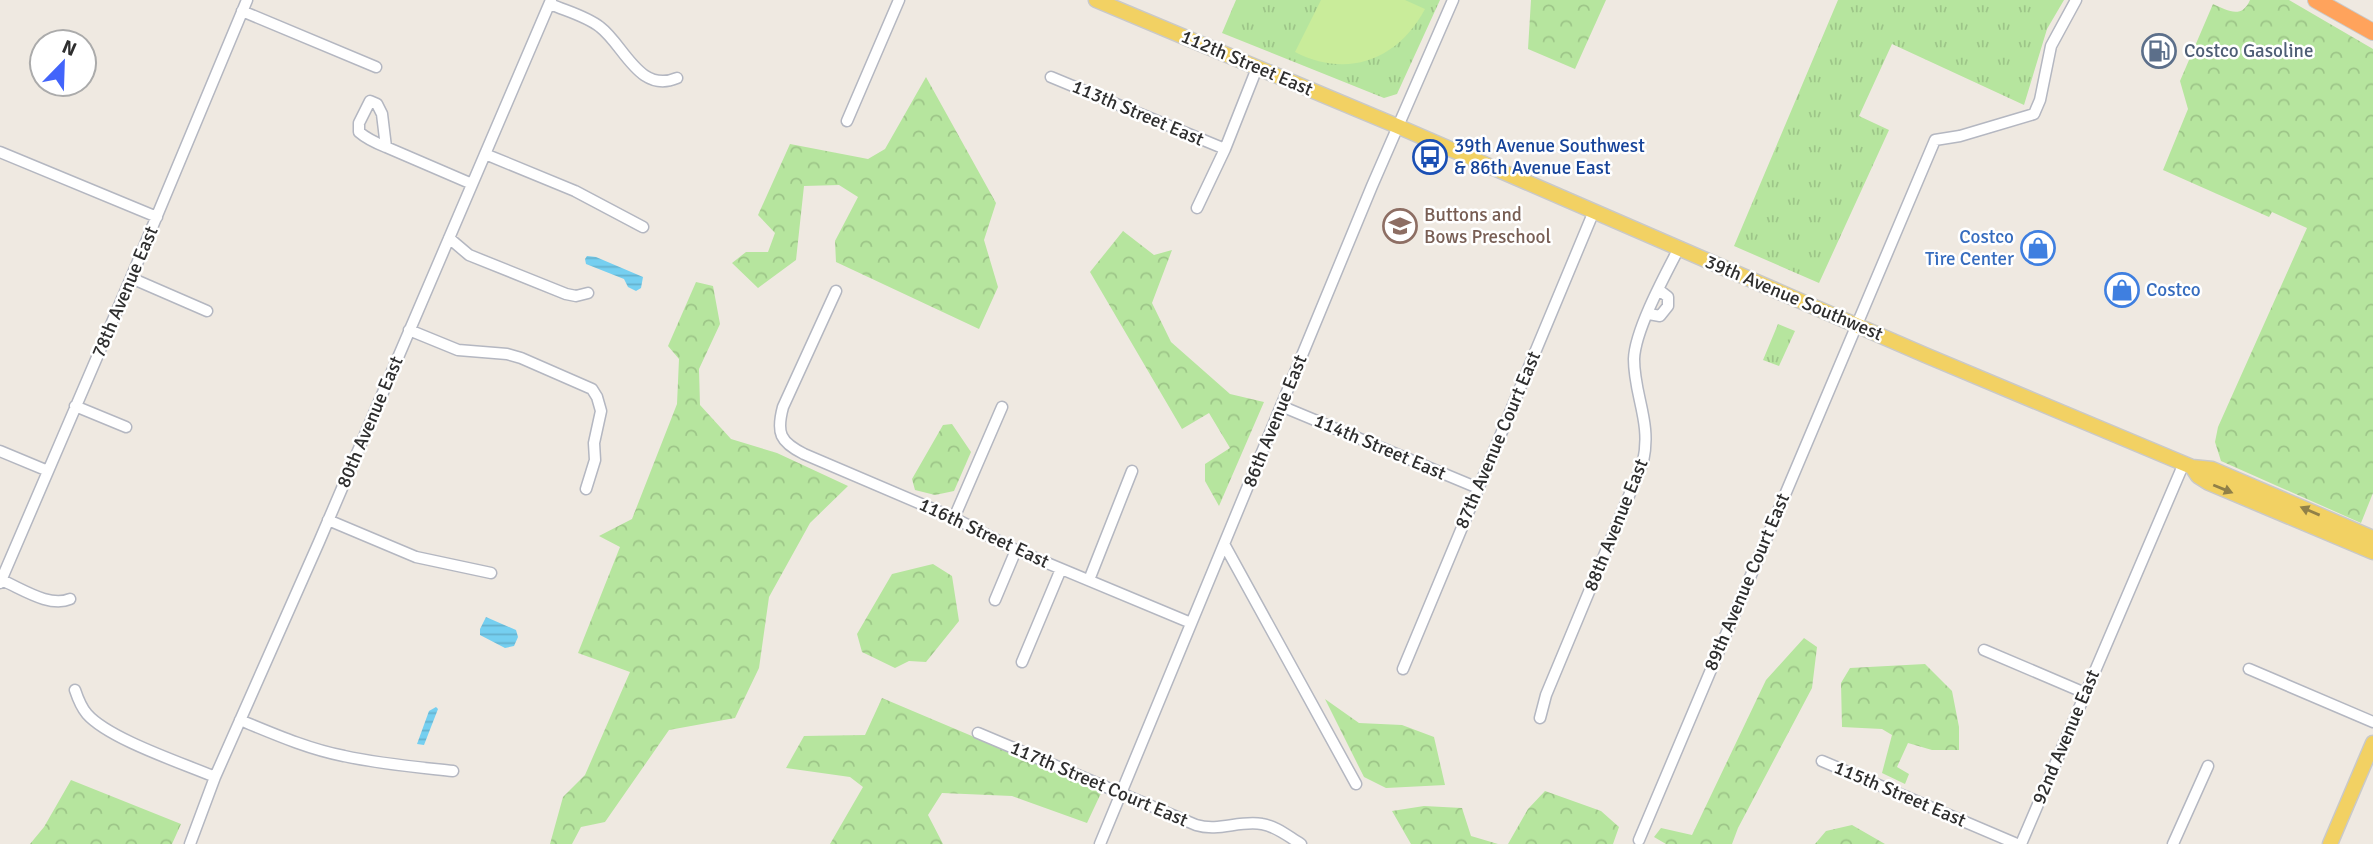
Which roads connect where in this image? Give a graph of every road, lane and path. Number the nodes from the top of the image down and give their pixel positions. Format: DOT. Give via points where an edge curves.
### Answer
graph roads {
  1 [pos="899,0"];
  2 [pos="1096,0"];
  3 [pos="1453,0"];
  4 [pos="2076,0"];
  5 [pos="2316,0"];
  6 [pos="550,2"];
  7 [pos="244,5"];
  8 [pos="2373,32"];
  9 [pos="376,67"];
  10 [pos="1257,68"];
  11 [pos="1051,77"];
  12 [pos="677,78"];
  13 [pos="847,121"];
  14 [pos="1397,126"];
  15 [pos="386,148"];
  16 [pos="1225,149"];
  17 [pos="0,152"];
  18 [pos="485,154"];
  19 [pos="472,184"];
  20 [pos="1197,208"];
  21 [pos="1594,211"];
  22 [pos="157,217"];
  23 [pos="643,227"];
  24 [pos="449,238"];
  25 [pos="1679,248"];
  26 [pos="131,278"];
  27 [pos="836,291"];
  28 [pos="588,293"];
  29 [pos="207,311"];
  30 [pos="1855,324"];
  31 [pos="409,330"];
  32 [pos="75,406"];
  33 [pos="1281,406"];
  34 [pos="1002,407"];
  35 [pos="126,428"];
  36 [pos="0,452"];
  37 [pos="2188,465"];
  38 [pos="48,471"];
  39 [pos="1132,471"];
  40 [pos="1478,488"];
  41 [pos="586,489"];
  42 [pos="954,518"];
  43 [pos="328,520"];
  44 [pos="2373,538"];
  45 [pos="1224,544"];
  46 [pos="1016,550"];
  47 [pos="2373,552"];
  48 [pos="1061,569"];
  49 [pos="491,573"];
  50 [pos="1089,580"];
  51 [pos="1,581"];
  52 [pos="70,599"];
  53 [pos="995,600"];
  54 [pos="1191,623"];
  55 [pos="1984,650"];
  56 [pos="1022,662"];
  57 [pos="1403,669"];
  58 [pos="2249,669"];
  59 [pos="75,690"];
  60 [pos="2085,693"];
  61 [pos="1540,718"];
  62 [pos="240,720"];
  63 [pos="2373,723"];
  64 [pos="978,733"];
  65 [pos="2373,743"];
  66 [pos="1822,761"];
  67 [pos="2208,765"];
  68 [pos="453,771"];
  69 [pos="215,777"];
  70 [pos="1356,783"];
  71 [pos="1121,792"];
  72 [pos="1639,840"];
  73 [pos="190,844"];
  74 [pos="1100,844"];
  75 [pos="1301,844"];
  76 [pos="2019,844"];
  77 [pos="2174,844"];
  78 [pos="2330,844"];
  1 -- 13 [label="street"];
  2 -- 10 [label="main road, 112th Street East"];
  3 -- 14 [label="street, 86th Avenue East"];
  4 -- 30 [label="street, 89th Avenue Court East" via="2051,47 2034,114 1935,140"];
  5 -- 8 [label="highway"];
  6 -- 12 [label="street" via="604,29 626,59 645,75 667,82"];
  6 -- 18 [label="street, 80th Avenue East"];
  7 -- 9 [label="street"];
  7 -- 22 [label="street, 78th Avenue East"];
  10 -- 14 [label="main road, 112th Street East"];
  10 -- 16 [label="street"];
  11 -- 16 [label="street, 113th Street East"];
  14 -- 21 [label="main road, 39th Avenue Southwest"];
  14 -- 33 [label="street, 86th Avenue East"];
  15 -- 19 [label="street"];
  16 -- 20 [label="street"];
  17 -- 22 [label="street"];
  18 -- 19 [label="street, 80th Avenue East"];
  18 -- 23 [label="street" via="584,195"];
  19 -- 24 [label="street, 80th Avenue East"];
  21 -- 25 [label="main road, 39th Avenue Southwest"];
  21 -- 40 [label="street, 87th Avenue Court East"];
  22 -- 26 [label="street, 78th Avenue East"];
  24 -- 28 [label="street" via="469,255 566,294"];
  24 -- 31 [label="street, 80th Avenue East"];
  25 -- 30 [label="main road, 39th Avenue Southwest"];
  25 -- 61 [label="street, 88th Avenue East" via="1648,314 1634,359 1646,423 1643,462"];
  26 -- 29 [label="street"];
  26 -- 32 [label="street, 78th Avenue East"];
  27 -- 42 [label="street, 116th Street East" via="783,407 781,436 793,449"];
  30 -- 37 [label="main road, 39th Avenue Southwest"];
  30 -- 72 [label="street, 89th Avenue Court East"];
  31 -- 41 [label="street" via="458,350 522,358 592,389 601,411"];
  31 -- 43 [label="street, 80th Avenue East"];
  32 -- 35 [label="street"];
  32 -- 38 [label="street, 78th Avenue East"];
  33 -- 40 [label="street, 114th Street East"];
  33 -- 45 [label="street, 86th Avenue East"];
  34 -- 42 [label="street"];
  36 -- 38 [label="street"];
  44 -- 37 [label="main road, 39th Avenue Southwest, one-way" via="2212,469"];
  37 -- 47 [label="main road, 39th Avenue Southwest, one-way" via="2208,483"];
  37 -- 60 [label="street, 92nd Avenue East"];
  38 -- 51 [label="street, 78th Avenue East"];
  39 -- 50 [label="street"];
  40 -- 57 [label="street, 87th Avenue Court East"];
  42 -- 46 [label="street, 116th Street East"];
  43 -- 49 [label="street" via="416,557"];
  43 -- 62 [label="street, 80th Avenue East"];
  45 -- 54 [label="street, 86th Avenue East"];
  45 -- 70 [label="street"];
  46 -- 48 [label="street, 116th Street East"];
  46 -- 53 [label="street"];
  48 -- 50 [label="street, 116th Street East"];
  48 -- 56 [label="street"];
  50 -- 54 [label="street, 116th Street East"];
  51 -- 52 [label="street" via="52,602"];
  54 -- 71 [label="street, 86th Avenue East"];
  55 -- 60 [label="street"];
  58 -- 63 [label="street"];
  59 -- 69 [label="street" via="89,717 112,733"];
  60 -- 76 [label="street, 92nd Avenue East"];
  62 -- 68 [label="street" via="342,756"];
  62 -- 69 [label="street, 80th Avenue East"];
  64 -- 71 [label="street, 117th Street Court East"];
  65 -- 78 [label="main road"];
  66 -- 76 [label="street, 115th Street East"];
  67 -- 77 [label="street"];
  69 -- 73 [label="street, 80th Avenue East"];
  71 -- 74 [label="street, 86th Avenue East"];
  71 -- 75 [label="street, 117th Street Court East" via="1204,827 1262,824"];
}
